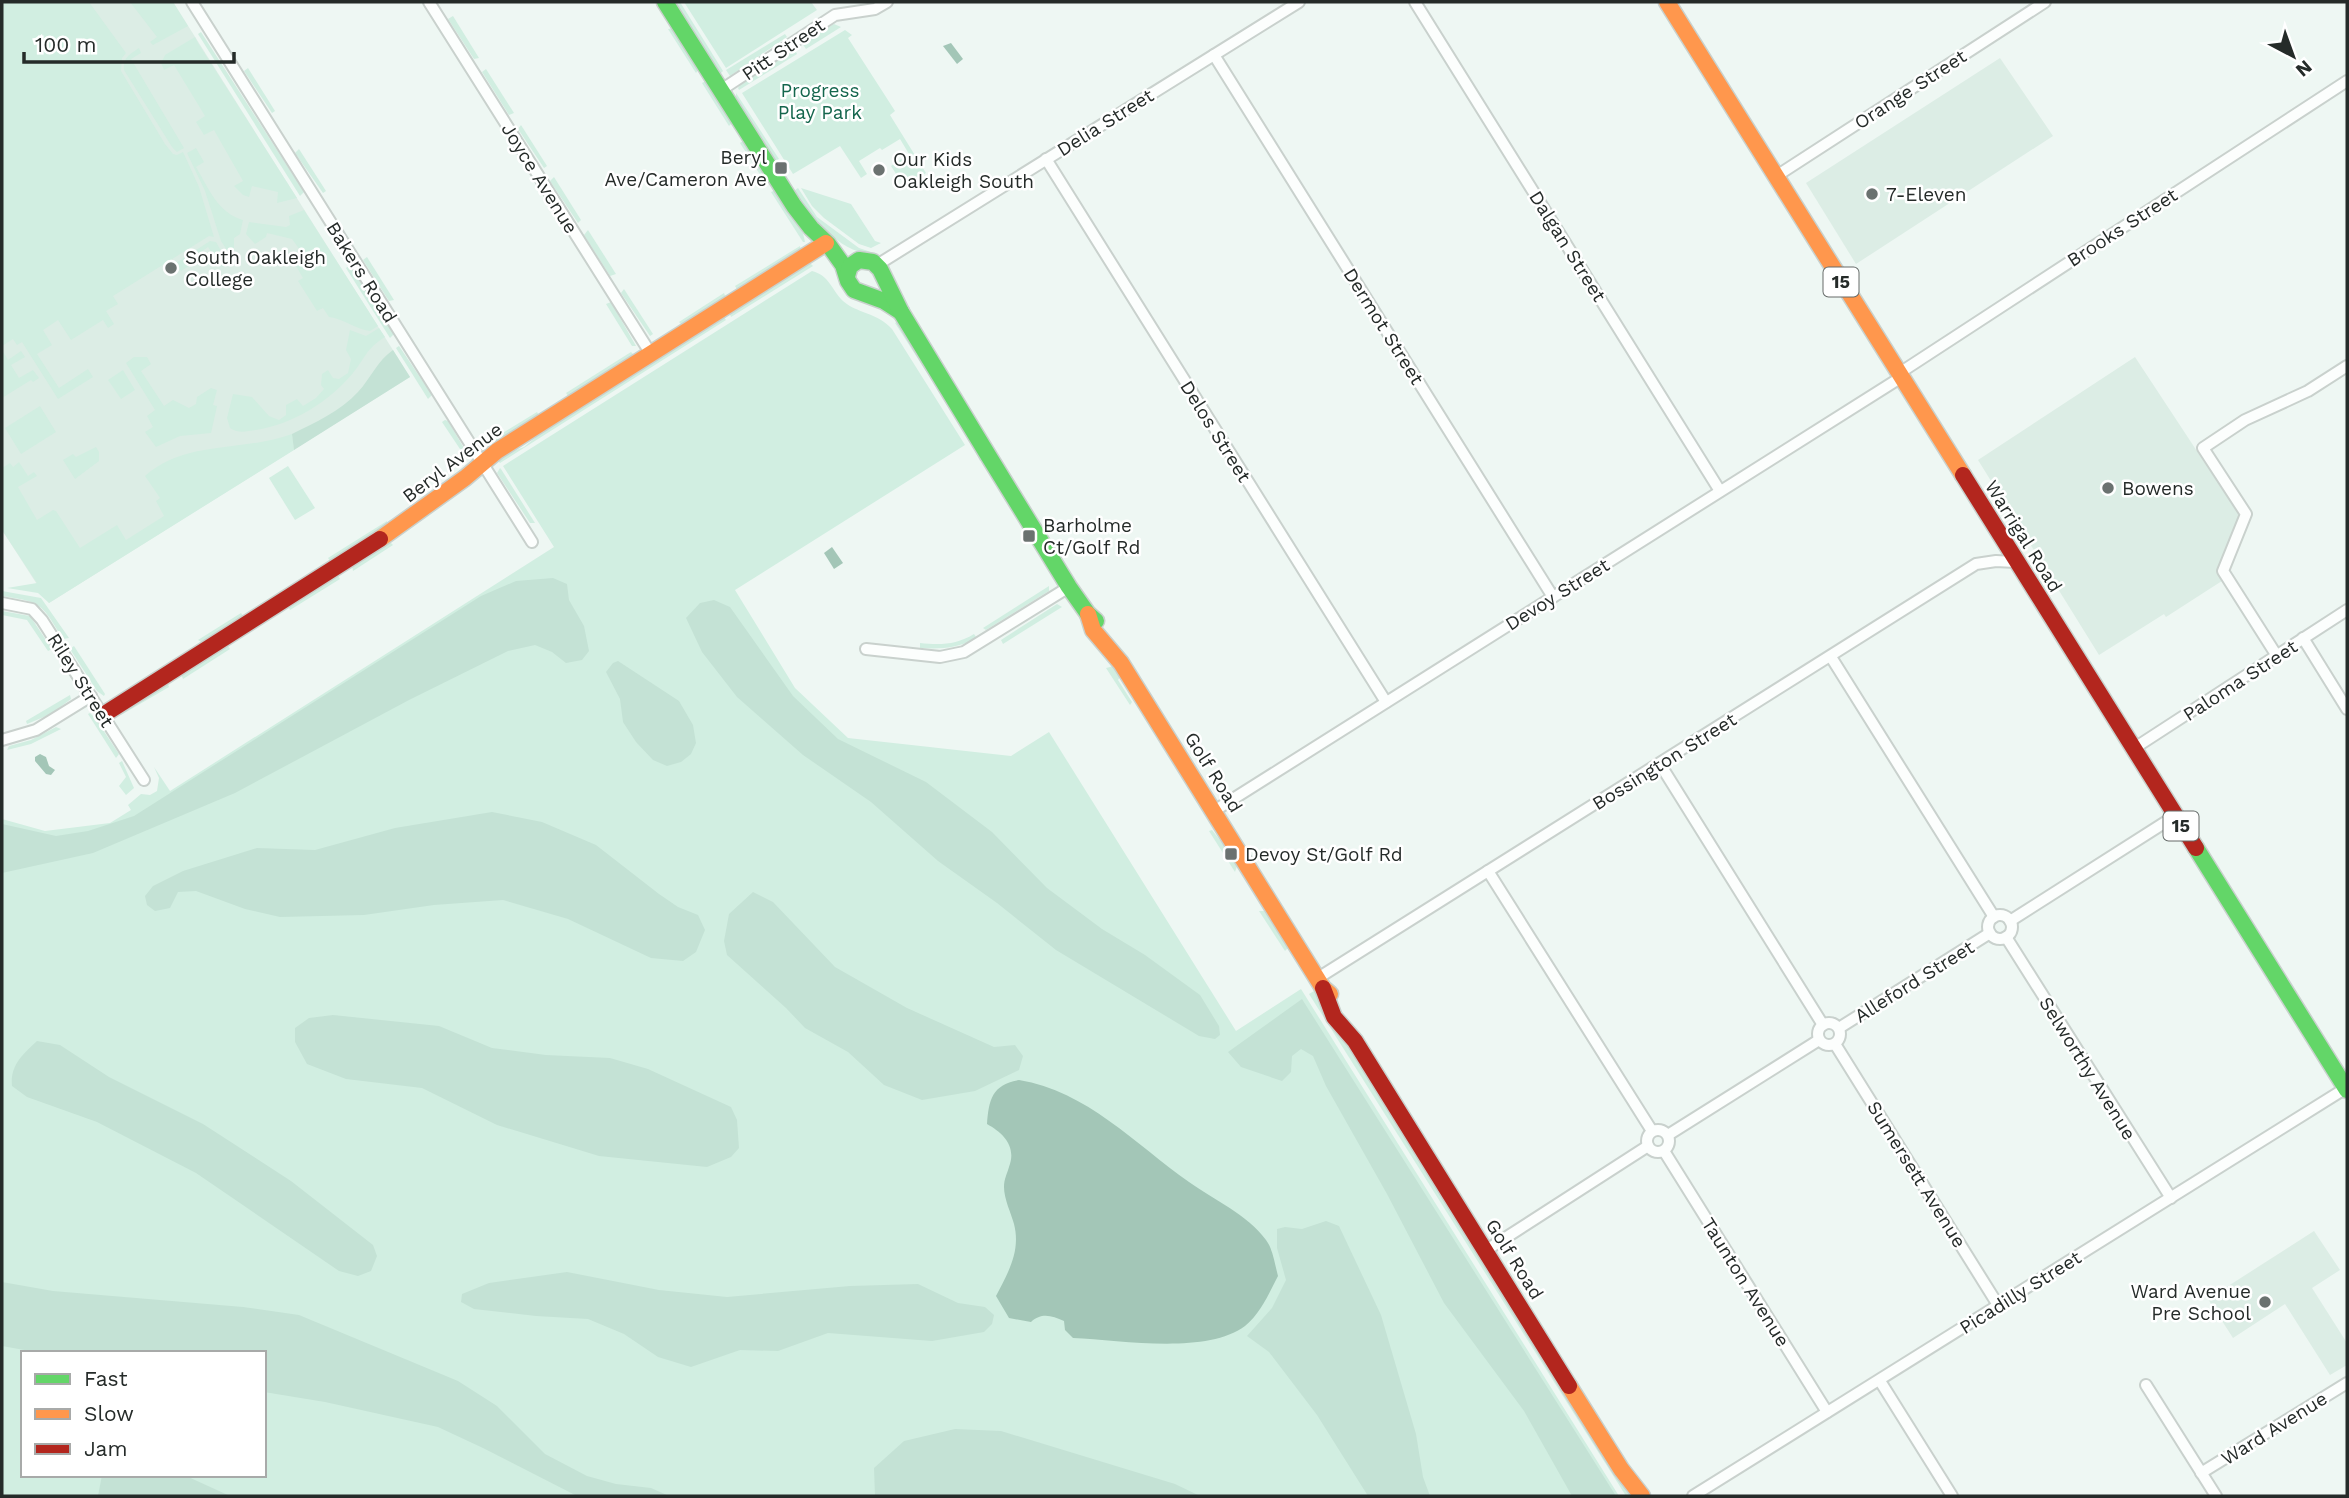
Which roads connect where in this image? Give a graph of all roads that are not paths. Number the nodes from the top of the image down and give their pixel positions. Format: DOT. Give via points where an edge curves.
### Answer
graph roads {
  1 [pos="192,2"];
  2 [pos="429,2"];
  3 [pos="665,2"];
  4 [pos="887,2"];
  5 [pos="1299,2"];
  6 [pos="1415,2"];
  7 [pos="1667,2"];
  8 [pos="2045,2"];
  9 [pos="1214,55"];
  10 [pos="2347,81"];
  11 [pos="721,90"];
  12 [pos="1046,159"];
  13 [pos="1775,177"];
  14 [pos="827,243"];
  15 [pos="874,266"];
  16 [pos="847,276"];
  17 [pos="864,293"];
  18 [pos="901,312"];
  19 [pos="651,354"];
  20 [pos="2347,366"];
  21 [pos="1899,376"];
  22 [pos="483,463"];
  23 [pos="1720,491"];
  24 [pos="532,542"];
  25 [pos="2015,562"];
  26 [pos="1069,587"];
  27 [pos="1553,597"];
  28 [pos="2,603"];
  29 [pos="2347,610"];
  30 [pos="2303,638"];
  31 [pos="866,649"];
  32 [pos="2277,656"];
  33 [pos="1831,657"];
  34 [pos="91,696"];
  35 [pos="1386,702"];
  36 [pos="2347,709"];
  37 [pos="103,715"];
  38 [pos="2,740"];
  39 [pos="2133,749"];
  40 [pos="1660,764"];
  41 [pos="144,780"];
  42 [pos="1214,811"];
  43 [pos="2175,817"];
  44 [pos="1488,871"];
  45 [pos="1994,917"];
  46 [pos="2010,921"];
  47 [pos="1990,933"];
  48 [pos="2006,937"];
  49 [pos="1321,983"];
  50 [pos="1823,1025"];
  51 [pos="1839,1028"];
  52 [pos="1819,1040"];
  53 [pos="1835,1044"];
  54 [pos="2346,1089"];
  55 [pos="1652,1131"];
  56 [pos="1668,1135"];
  57 [pos="1648,1146"];
  58 [pos="1664,1151"];
  59 [pos="2171,1198"];
  60 [pos="1485,1251"];
  61 [pos="1998,1305"];
  62 [pos="1880,1381"];
  63 [pos="2347,1383"];
  64 [pos="2146,1385"];
  65 [pos="1827,1412"];
  66 [pos="2202,1473"];
  67 [pos="1642,1496"];
  68 [pos="1693,1496"];
  69 [pos="1952,1496"];
  70 [pos="2216,1496"];
  1 -- 22 [label="street, Bakers Road"];
  2 -- 19 [label="street, Joyce Avenue"];
  3 -- 11 [label="main road"];
  4 -- 11 [label="street, Pitt Street" via="875,9 835,15"];
  5 -- 9 [label="street, Delia Street"];
  6 -- 23 [label="street, Dalgan Street"];
  7 -- 13 [label="main road, Warrigal Road / 15"];
  8 -- 13 [label="street, Orange Street"];
  9 -- 12 [label="street, Delia Street"];
  9 -- 27 [label="street, Dermot Street"];
  10 -- 21 [label="street, Brooks Street"];
  11 -- 14 [label="main road" via="794,206"];
  12 -- 15 [label="street, Delia Street"];
  12 -- 35 [label="street, Delos Street"];
  13 -- 21 [label="main road, Warrigal Road / 15"];
  14 -- 15 [label="main road"];
  14 -- 16 [label="main road"];
  14 -- 19 [label="main road, Beryl Avenue"];
  15 -- 16 [label="main road" via="850,266"];
  15 -- 17 [label="main road" via="880,285"];
  15 -- 18 [label="main road, Golf Road"];
  16 -- 17 [label="main road" via="855,290"];
  17 -- 18 [label="main road, Golf Road"];
  18 -- 26 [label="main road, Golf Road"];
  19 -- 22 [label="main road, Beryl Avenue"];
  20 -- 32 [label="street" via="2308,391 2245,420 2203,448 2246,514 2223,571"];
  21 -- 23 [label="street, Devoy Street"];
  21 -- 25 [label="main road, Warrigal Road / 15"];
  22 -- 24 [label="street, Bakers Road"];
  22 -- 37 [label="main road, Beryl Avenue" via="400,527"];
  23 -- 27 [label="street, Devoy Street"];
  25 -- 33 [label="street, Bossington Street" via="1976,564"];
  25 -- 39 [label="main road, Warrigal Road / 15"];
  26 -- 31 [label="street" via="964,652 940,657"];
  26 -- 42 [label="main road, Golf Road" via="1088,614 1093,631 1112,651"];
  27 -- 35 [label="street, Devoy Street"];
  28 -- 34 [label="street, Riley Street" via="37,612"];
  29 -- 30 [label="street, Paloma Street"];
  30 -- 32 [label="street, Paloma Street"];
  30 -- 36 [label="street"];
  32 -- 39 [label="street, Paloma Street"];
  33 -- 40 [label="street, Bossington Street"];
  33 -- 45 [label="street"];
  34 -- 37 [label="street, Riley Street"];
  34 -- 38 [label="street" via="36,730"];
  35 -- 42 [label="street, Devoy Street"];
  37 -- 41 [label="street, Riley Street"];
  39 -- 43 [label="main road, Warrigal Road / 15"];
  40 -- 44 [label="street, Bossington Street"];
  40 -- 50 [label="street"];
  42 -- 49 [label="main road, Golf Road"];
  43 -- 46 [label="street"];
  43 -- 54 [label="main road, Warrigal Road / 15"];
  44 -- 49 [label="street, Bossington Street"];
  44 -- 55 [label="street"];
  45 -- 46 [label="street" via="2001,915"];
  45 -- 47 [label="street" via="1988,926"];
  46 -- 48 [label="street" via="2011,932"];
  47 -- 48 [label="street"];
  47 -- 51 [label="street, Alleford Street"];
  48 -- 59 [label="street, Selworthy Avenue"];
  49 -- 60 [label="main road, Golf Road" via="1325,1000"];
  50 -- 51 [label="street" via="1832,1023"];
  50 -- 52 [label="street"];
  51 -- 53 [label="street"];
  52 -- 53 [label="street"];
  52 -- 56 [label="street"];
  53 -- 61 [label="street, Sumersett Avenue"];
  54 -- 59 [label="street, Picadilly Street"];
  55 -- 56 [label="street"];
  55 -- 57 [label="street"];
  56 -- 58 [label="street"];
  57 -- 58 [label="street" via="1655,1152"];
  57 -- 60 [label="street"];
  58 -- 65 [label="street, Taunton Avenue"];
  59 -- 61 [label="street, Picadilly Street"];
  60 -- 67 [label="main road, Golf Road"];
  61 -- 62 [label="street, Picadilly Street"];
  62 -- 65 [label="street, Picadilly Street"];
  62 -- 69 [label="street"];
  63 -- 66 [label="street, Ward Avenue"];
  64 -- 66 [label="street, Ward Avenue"];
  65 -- 68 [label="street, Picadilly Street"];
  66 -- 70 [label="street, Ward Avenue"];
}
